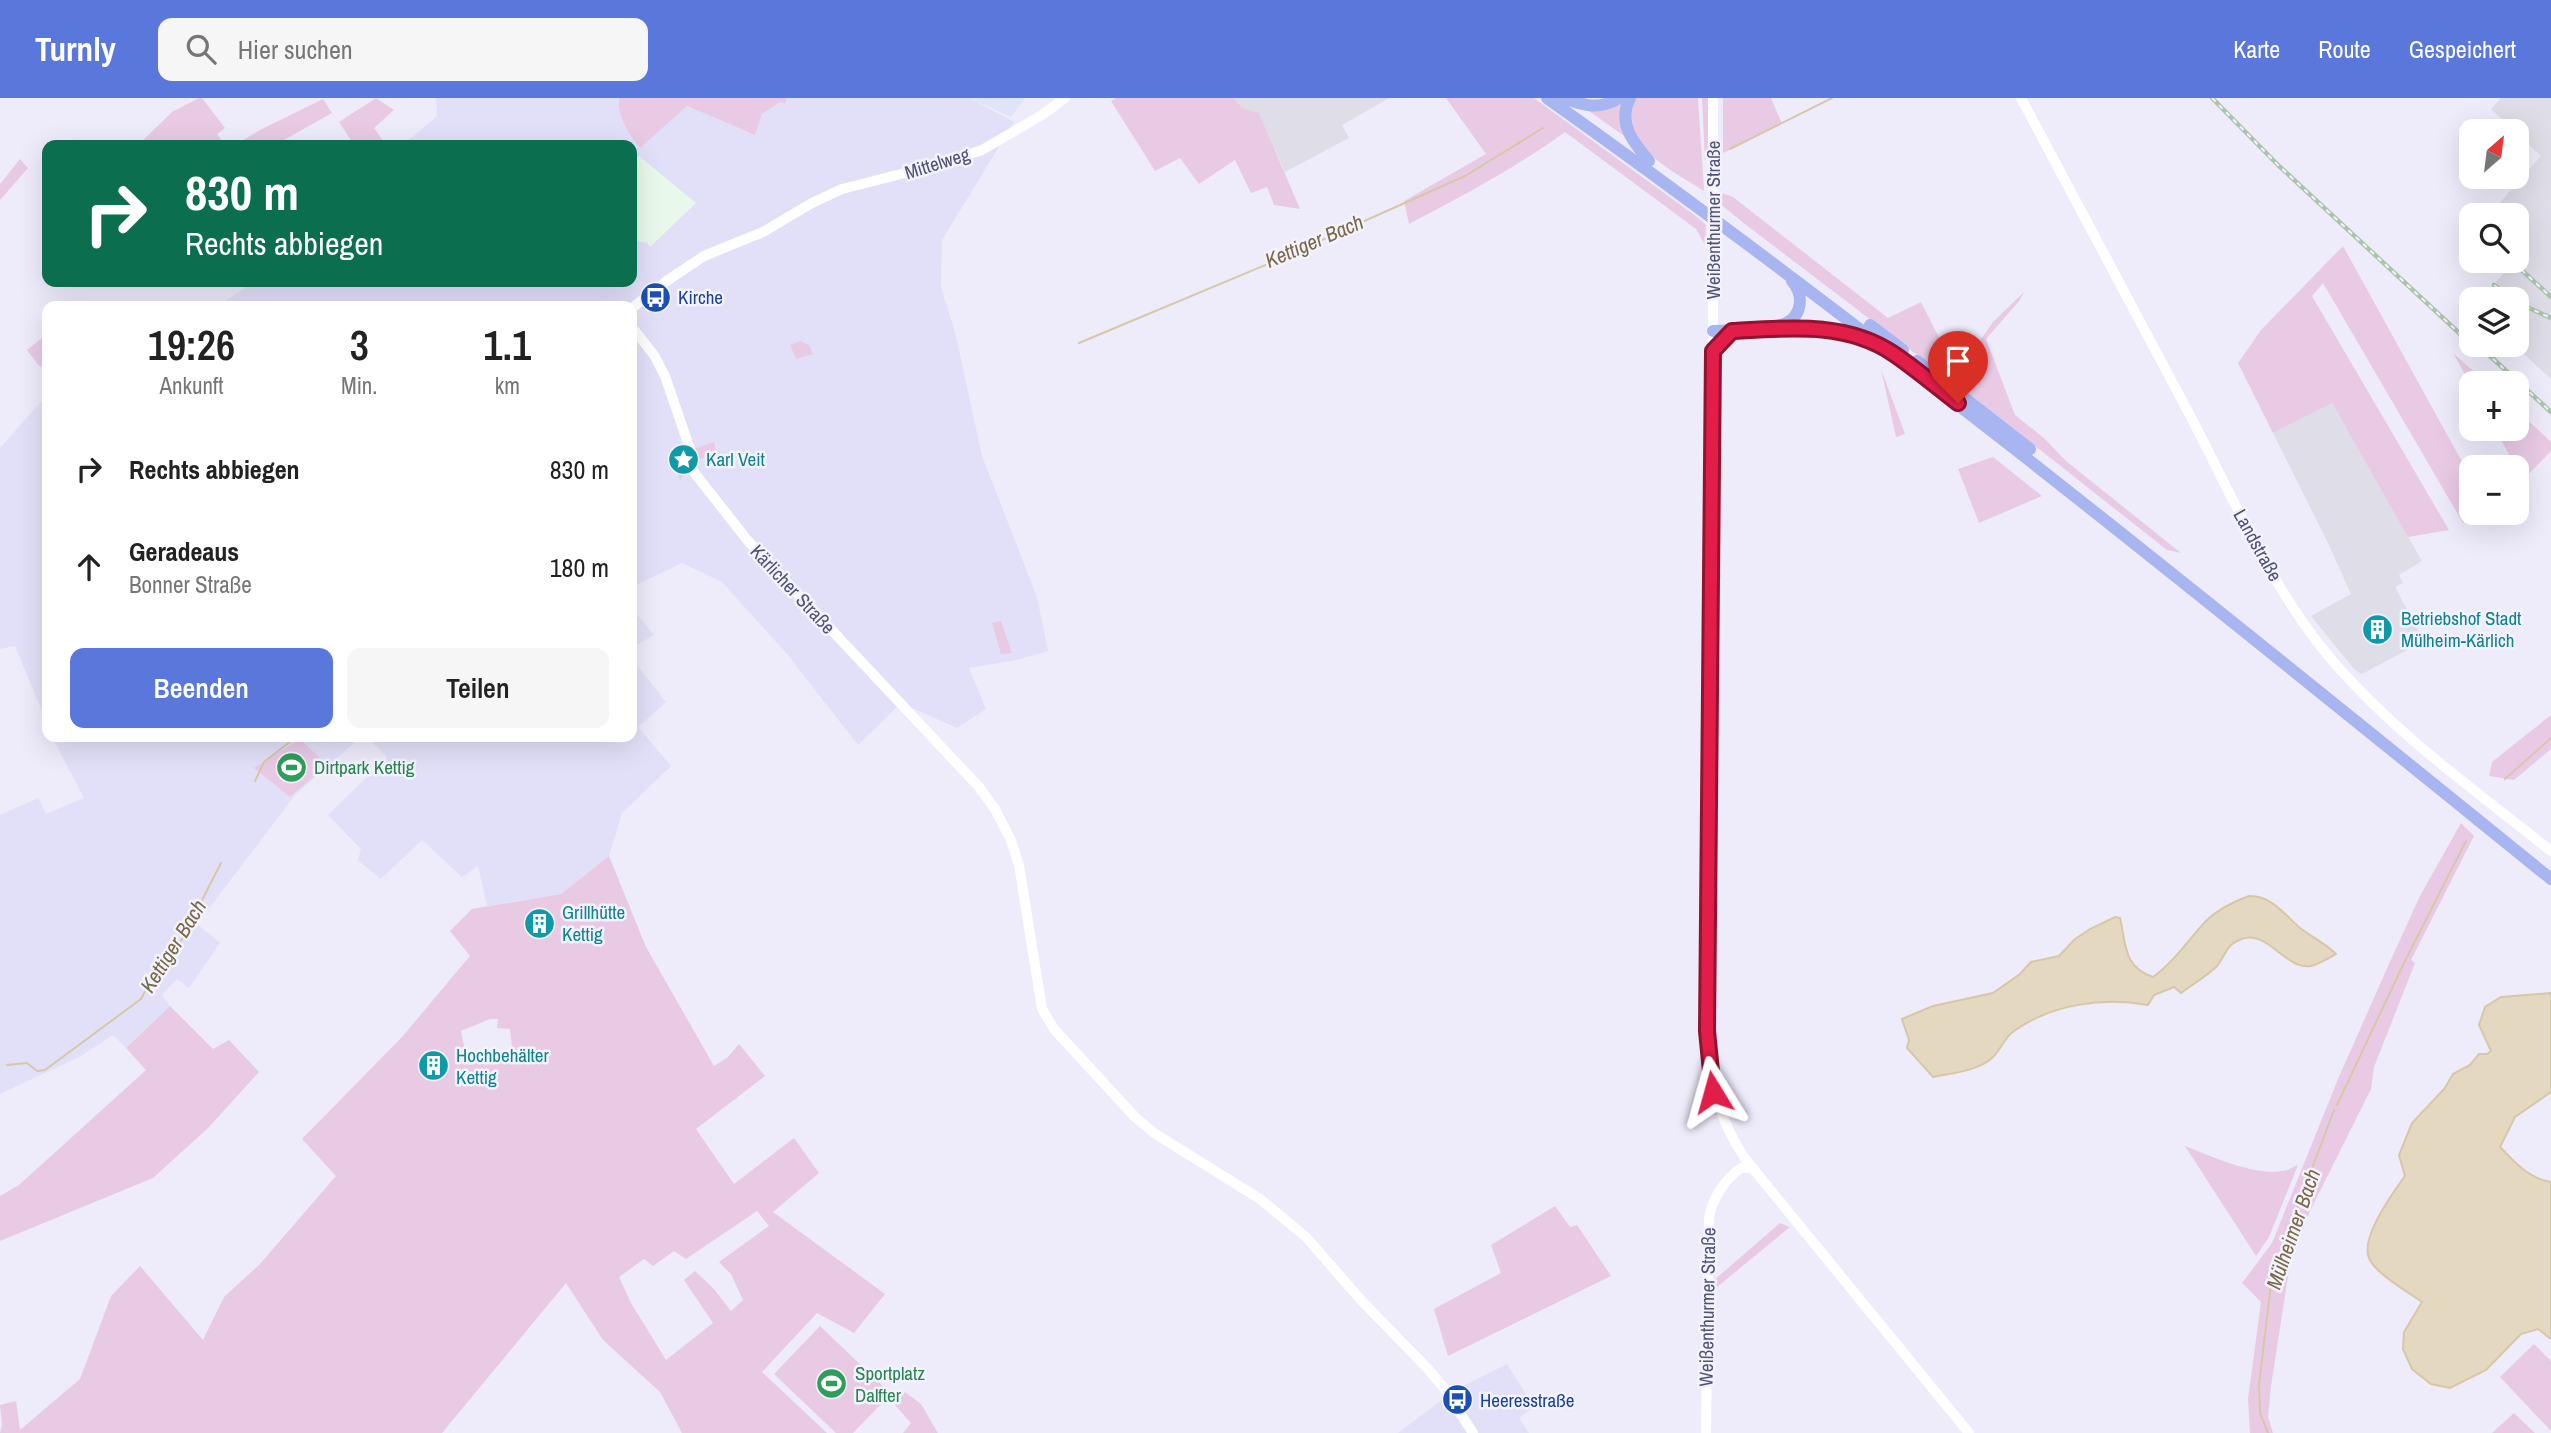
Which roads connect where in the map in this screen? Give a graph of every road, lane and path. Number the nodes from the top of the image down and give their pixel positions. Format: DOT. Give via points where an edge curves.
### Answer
graph roads {
  1 [pos="1065,98"];
  2 [pos="1547,98"];
  3 [pos="1562,98"];
  4 [pos="1619,98"];
  5 [pos="1630,98"];
  6 [pos="2015,98"];
  7 [pos="2021,98"];
  8 [pos="1712,99"];
  9 [pos="1649,161"];
  10 [pos="2057,169"];
  11 [pos="1698,202"];
  12 [pos="1726,223"];
  13 [pos="1780,268"];
  14 [pos="637,304"];
  15 [pos="1713,327"];
  16 [pos="1732,331"];
  17 [pos="637,333"];
  18 [pos="1713,351"];
  19 [pos="1892,352"];
  20 [pos="2551,851"];
  21 [pos="2551,869"];
  22 [pos="2551,879"];
  23 [pos="1735,1143"];
  24 [pos="1753,1168"];
  25 [pos="1733,1174"];
  26 [pos="1725,1185"];
  27 [pos="1472,1433"];
  28 [pos="1706,1433"];
  29 [pos="1969,1433"];
  1 -- 14 [label="street, Mittelweg" via="982,149 842,189 801,208 763,232 704,256"];
  2 -- 11 [label="highway"];
  3 -- 4 [label="highway" via="1593,107"];
  3 -- 9 [label="highway"];
  5 -- 9 [label="highway" via="1626,127"];
  6 -- 10 [label="street"];
  7 -- 10 [label="street"];
  8 -- 15 [label="street, Weißenthurmer Straße"];
  9 -- 11 [label="highway"];
  10 -- 20 [label="street, Landstraße" via="2255,542 2315,638 2391,720"];
  11 -- 12 [label="highway"];
  12 -- 13 [label="highway"];
  12 -- 21 [label="highway" via="2016,438"];
  13 -- 15 [label="highway" via="1800,293 1799,309 1791,321 1774,326"];
  13 -- 19 [label="highway"];
  15 -- 16 [label="highway"];
  15 -- 18 [label="street, Weißenthurmer Straße"];
  16 -- 18 [label="highway"];
  16 -- 19 [label="highway" via="1836,331"];
  17 -- 27 [label="street, Kärlicher Straße" via="665,376 693,471 748,541 995,809 1010,838 1024,889 1042,1009 1054,1029 1144,1125 1279,1213 1306,1237 1443,1387"];
  18 -- 23 [label="street, Weißenthurmer Straße" via="1707,1031 1713,1092"];
  19 -- 22 [label="highway"];
  23 -- 24 [label="street, Weißenthurmer Straße"];
  23 -- 25 [label="street"];
  24 -- 25 [label="street"];
  24 -- 26 [label="street"];
  24 -- 29 [label="street, Weißenthurmer Straße"];
  25 -- 26 [label="street, Weißenthurmer Straße"];
  26 -- 28 [label="street, Weißenthurmer Straße" via="1712,1206 1707,1231"];
}
